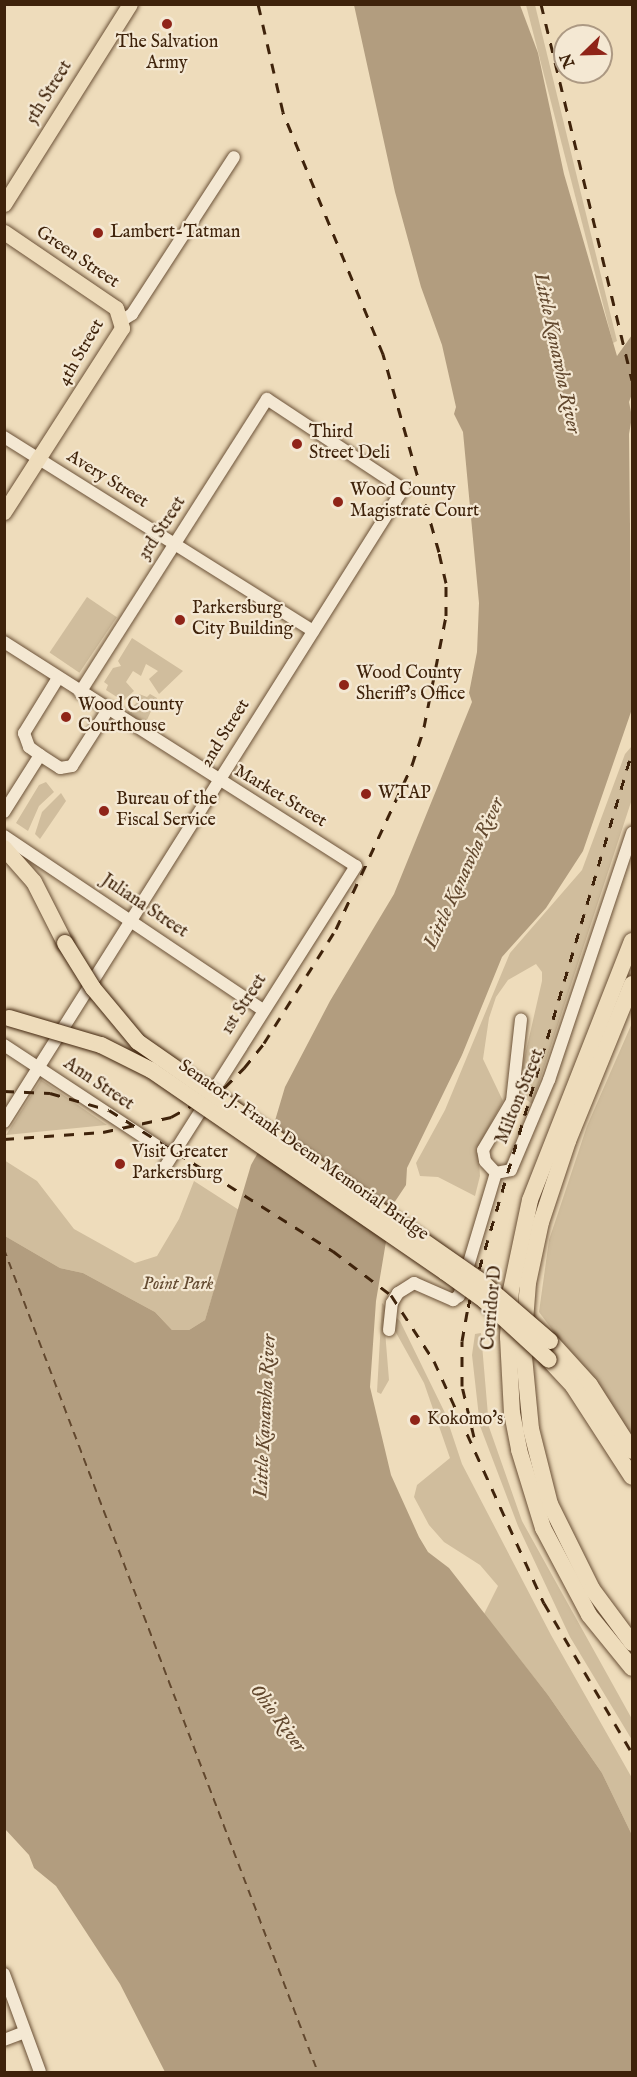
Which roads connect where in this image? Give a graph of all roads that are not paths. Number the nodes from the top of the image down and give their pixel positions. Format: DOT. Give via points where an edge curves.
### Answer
graph roads {
  1 [pos="130,4"];
  2 [pos="234,157"];
  3 [pos="4,204"];
  4 [pos="4,232"];
  5 [pos="121,321"];
  6 [pos="281,408"];
  7 [pos="4,437"];
  8 [pos="39,458"];
  9 [pos="4,512"];
  10 [pos="174,544"];
  11 [pos="312,631"];
  12 [pos="4,642"];
  13 [pos="58,678"];
  14 [pos="80,692"];
  15 [pos="107,711"];
  16 [pos="40,755"];
  17 [pos="218,781"];
  18 [pos="4,812"];
  19 [pos="633,833"];
  20 [pos="4,836"];
  21 [pos="4,848"];
  22 [pos="356,866"];
  23 [pos="130,920"];
  24 [pos="633,941"];
  25 [pos="633,984"];
  26 [pos="262,1010"];
  27 [pos="7,1018"];
  28 [pos="521,1019"];
  29 [pos="4,1045"];
  30 [pos="37,1067"];
  31 [pos="4,1122"];
  32 [pos="168,1160"];
  33 [pos="496,1173"];
  34 [pos="389,1330"];
  35 [pos="633,1451"];
  36 [pos="633,1477"];
  37 [pos="633,1643"];
  38 [pos="633,1668"];
  39 [pos="4,1974"];
  40 [pos="25,2032"];
  41 [pos="4,2040"];
  42 [pos="40,2073"];
  1 -- 3 [label="main road, 5th Street"];
  2 -- 5 [label="street, 4th Street" via="132,314"];
  4 -- 5 [label="main road, Green Street" via="116,308"];
  5 -- 8 [label="main road, 4th Street" via="120,334"];
  6 -- 10 [label="street, 3rd Street" via="267,399"];
  6 -- 11 [label="street, 2nd Street" via="403,489"];
  7 -- 8 [label="street, Avery Street"];
  8 -- 9 [label="main road, 4th Street"];
  8 -- 10 [label="street, Avery Street"];
  10 -- 11 [label="street, Avery Street"];
  10 -- 14 [label="street, 3rd Street"];
  11 -- 17 [label="street, 2nd Street"];
  12 -- 13 [label="street, Market Street"];
  13 -- 14 [label="street, Market Street"];
  13 -- 16 [label="street" via="24,734 28,747"];
  14 -- 15 [label="street, Market Street"];
  15 -- 16 [label="street" via="72,766 60,768"];
  15 -- 17 [label="street, Market Street"];
  16 -- 18 [label="street"];
  17 -- 22 [label="street, Market Street"];
  17 -- 23 [label="street, 2nd Street"];
  19 -- 33 [label="street, Milton Street" via="549,1080 511,1170"];
  20 -- 23 [label="street, Juliana Street"];
  21 -- 35 [label="highway, Senator J. Frank Deem Memorial Bridge, bridge" via="34,882 93,988 138,1042 478,1280 550,1341 590,1385"];
  22 -- 26 [label="street, 1st Street"];
  23 -- 26 [label="street, Juliana Street"];
  23 -- 30 [label="street, 2nd Street"];
  24 -- 38 [label="highway, Corridor D" via="530,1200 511,1290 508,1337 519,1450 543,1528 589,1615"];
  25 -- 37 [label="highway, Corridor D" via="568,1141 543,1213 528,1282 523,1346 531,1429 550,1504 592,1589"];
  26 -- 32 [label="street, 1st Street"];
  27 -- 36 [label="highway, Senator J. Frank Deem Memorial Bridge, bridge" via="101,1045 151,1070 445,1272 492,1307 573,1386"];
  28 -- 33 [label="street" via="512,1101 483,1150 485,1161"];
  29 -- 30 [label="street, Ann Street"];
  30 -- 31 [label="street, 2nd Street"];
  30 -- 32 [label="street, Ann Street"];
  33 -- 34 [label="street" via="459,1296 453,1300 414,1283 398,1293"];
  39 -- 40 [label="street"];
  40 -- 41 [label="street"];
  40 -- 42 [label="street"];
}
